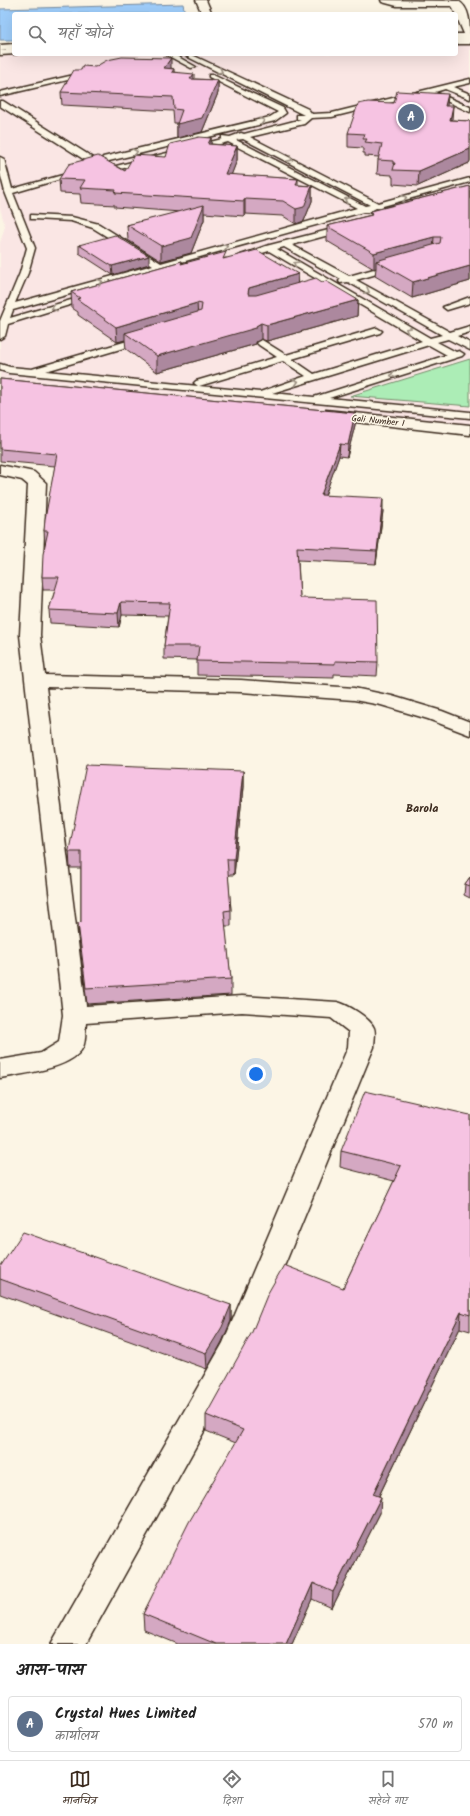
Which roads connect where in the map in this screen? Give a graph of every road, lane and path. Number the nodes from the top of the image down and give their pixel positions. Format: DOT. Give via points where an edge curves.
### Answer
graph roads {
  1 [pos="201,0"];
  2 [pos="386,0"];
  3 [pos="429,1"];
  4 [pos="206,12"];
  5 [pos="470,35"];
  6 [pos="458,37"];
  7 [pos="458,42"];
  8 [pos="470,42"];
  9 [pos="12,47"];
  10 [pos="0,48"];
  11 [pos="12,53"];
  12 [pos="0,54"];
  13 [pos="168,56"];
  14 [pos="188,56"];
  15 [pos="98,72"];
  16 [pos="470,81"];
  17 [pos="242,82"];
  18 [pos="228,84"];
  19 [pos="446,87"];
  20 [pos="428,91"];
  21 [pos="0,94"];
  22 [pos="470,97"];
  23 [pos="0,103"];
  24 [pos="470,110"];
  25 [pos="286,116"];
  26 [pos="308,118"];
  27 [pos="230,129"];
  28 [pos="214,133"];
  29 [pos="244,136"];
  30 [pos="228,140"];
  31 [pos="0,159"];
  32 [pos="101,166"];
  33 [pos="309,169"];
  34 [pos="292,173"];
  35 [pos="470,180"];
  36 [pos="457,184"];
  37 [pos="470,191"];
  38 [pos="9,192"];
  39 [pos="377,205"];
  40 [pos="363,208"];
  41 [pos="389,211"];
  42 [pos="375,215"];
  43 [pos="34,217"];
  44 [pos="352,226"];
  45 [pos="292,228"];
  46 [pos="307,238"];
  47 [pos="285,244"];
  48 [pos="269,248"];
  49 [pos="232,258"];
  50 [pos="398,265"];
  51 [pos="160,266"];
  52 [pos="158,278"];
  53 [pos="347,279"];
  54 [pos="329,284"];
  55 [pos="78,288"];
  56 [pos="315,288"];
  57 [pos="470,300"];
  58 [pos="447,307"];
  59 [pos="9,308"];
  60 [pos="3,323"];
  61 [pos="470,329"];
  62 [pos="377,331"];
  63 [pos="0,336"];
  64 [pos="152,336"];
  65 [pos="448,336"];
  66 [pos="430,342"];
  67 [pos="262,343"];
  68 [pos="470,347"];
  69 [pos="470,350"];
  70 [pos="454,355"];
  71 [pos="286,358"];
  72 [pos="0,367"];
  73 [pos="30,372"];
  74 [pos="313,377"];
  75 [pos="199,383"];
  76 [pos="0,384"];
  77 [pos="259,394"];
  78 [pos="313,400"];
  79 [pos="470,415"];
  80 [pos="470,430"];
  81 [pos="0,470"];
  82 [pos="36,681"];
  83 [pos="470,729"];
  84 [pos="75,1016"];
  85 [pos="0,1069"];
  86 [pos="68,1644"];
  1 -- 4 [label="street"];
  2 -- 3 [label="street" via="396,3"];
  3 -- 5 [label="street" via="458,5"];
  5 -- 6 [label="street"];
  7 -- 8 [label="lane"];
  9 -- 10 [label="street"];
  11 -- 12 [label="lane"];
  13 -- 18 [label="lane"];
  14 -- 17 [label="lane, one-way"];
  15 -- 21 [label="lane"];
  16 -- 19 [label="lane"];
  17 -- 18 [label="lane"];
  17 -- 26 [label="lane" via="305,112 309,115"];
  18 -- 25 [label="lane" via="280,110"];
  19 -- 20 [label="lane"];
  19 -- 22 [label="lane"];
  20 -- 24 [label="lane"];
  20 -- 26 [label="lane" via="332,115"];
  23 -- 32 [label="lane"];
  25 -- 26 [label="lane"];
  27 -- 25 [label="lane, one-way"];
  26 -- 29 [label="lane"];
  27 -- 28 [label="lane"];
  27 -- 29 [label="lane"];
  28 -- 30 [label="lane"];
  32 -- 28 [label="lane, one-way" via="106,159"];
  29 -- 30 [label="lane"];
  29 -- 33 [label="lane, one-way"];
  30 -- 32 [label="lane" via="116,168"];
  30 -- 34 [label="lane"];
  31 -- 38 [label="lane"];
  32 -- 38 [label="lane"];
  33 -- 34 [label="lane"];
  33 -- 39 [label="lane"];
  40 -- 34 [label="lane, one-way"];
  35 -- 36 [label="lane"];
  36 -- 37 [label="lane"];
  39 -- 36 [label="lane, one-way"];
  38 -- 59 [label="lane" via="31,248 24,273"];
  39 -- 40 [label="lane"];
  39 -- 41 [label="lane"];
  40 -- 42 [label="lane"];
  40 -- 45 [label="lane"];
  43 -- 51 [label="lane" via="72,219 96,226"];
  44 -- 46 [label="lane"];
  45 -- 46 [label="lane"];
  51 -- 45 [label="lane, one-way"];
  46 -- 47 [label="lane"];
  47 -- 48 [label="lane"];
  47 -- 53 [label="lane"];
  48 -- 49 [label="lane"];
  54 -- 48 [label="lane, one-way"];
  50 -- 53 [label="lane"];
  51 -- 52 [label="lane" via="173,274"];
  55 -- 51 [label="lane, one-way"];
  53 -- 54 [label="lane"];
  53 -- 65 [label="lane, one-way"];
  54 -- 56 [label="lane"];
  66 -- 54 [label="lane, one-way"];
  55 -- 59 [label="lane"];
  55 -- 60 [label="lane, one-way" via="93,297"];
  57 -- 58 [label="lane"];
  59 -- 60 [label="lane"];
  60 -- 63 [label="lane"];
  61 -- 65 [label="lane"];
  62 -- 71 [label="lane"];
  64 -- 73 [label="lane"];
  65 -- 66 [label="lane"];
  65 -- 68 [label="lane"];
  66 -- 70 [label="lane"];
  66 -- 74 [label="lane"];
  67 -- 71 [label="lane"];
  69 -- 70 [label="lane"];
  70 -- 78 [label="lane, one-way"];
  71 -- 74 [label="lane"];
  71 -- 75 [label="lane"];
  72 -- 73 [label="lane"];
  73 -- 77 [label="lane"];
  77 -- 74 [label="lane, one-way"];
  76 -- 80 [label="street, Gali Number 1"];
  77 -- 78 [label="lane"];
  78 -- 79 [label="lane"];
  81 -- 82 [label="street" via="28,476 37,483 30,635"];
  82 -- 83 [label="street" via="241,686 354,694 392,702"];
  82 -- 84 [label="street"];
  84 -- 85 [label="street" via="71,1046 48,1061"];
  84 -- 86 [label="street" via="242,1004 337,1010 362,1029 362,1047 236,1347"];
}
